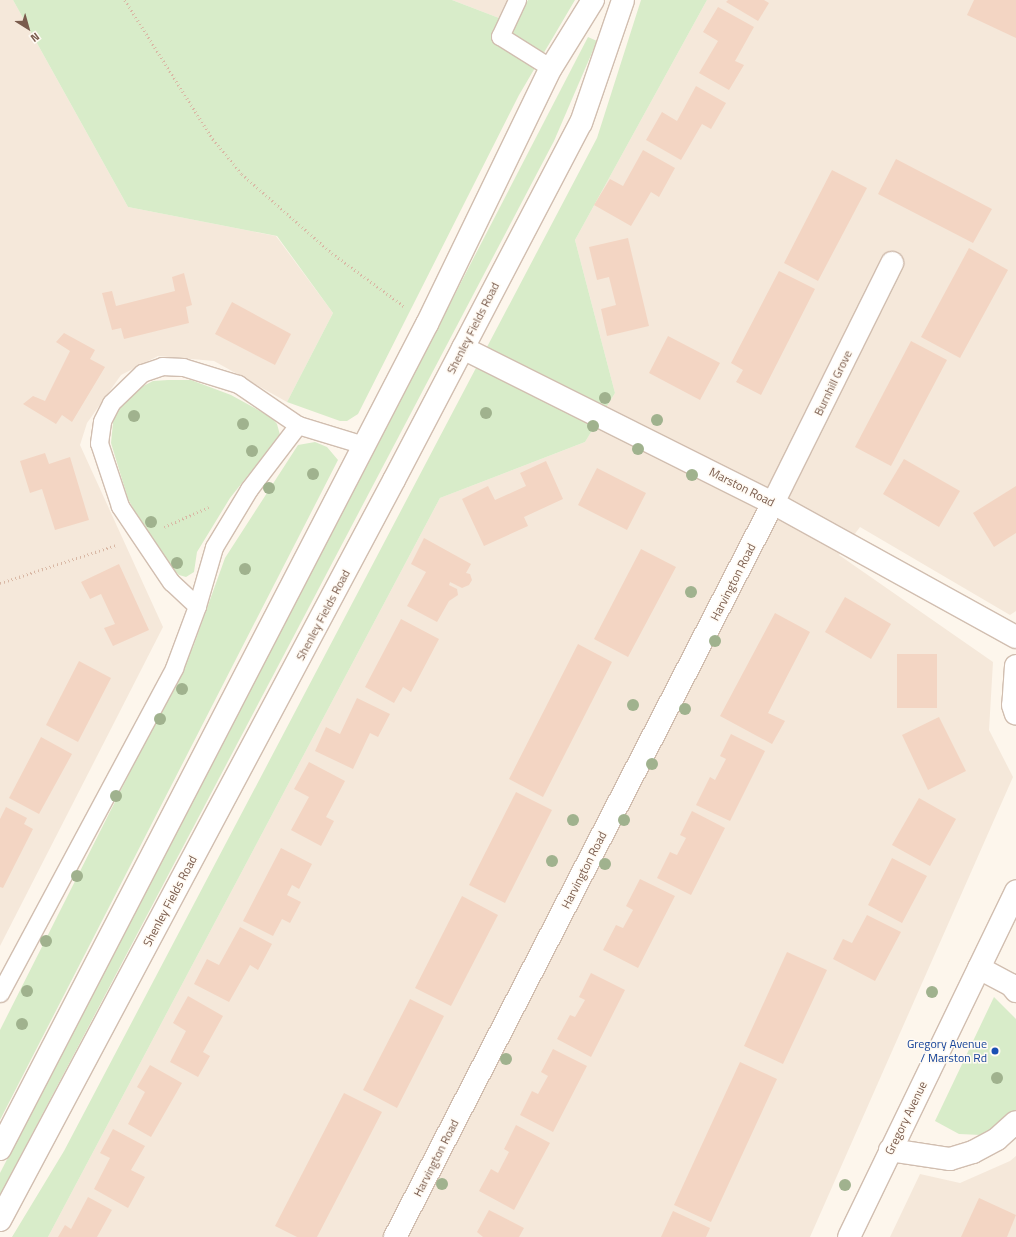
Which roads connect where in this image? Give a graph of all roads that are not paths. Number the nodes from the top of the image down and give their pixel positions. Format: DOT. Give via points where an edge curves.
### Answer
graph roads {
  1 [pos="517,0"];
  2 [pos="593,0"];
  3 [pos="623,0"];
  4 [pos="551,68"];
  5 [pos="892,264"];
  6 [pos="463,348"];
  7 [pos="298,425"];
  8 [pos="364,445"];
  9 [pos="773,503"];
  10 [pos="197,606"];
  11 [pos="1016,637"];
  12 [pos="1016,666"];
  13 [pos="1016,714"];
  14 [pos="1016,891"];
  15 [pos="979,968"];
  16 [pos="1016,991"];
  17 [pos="0,993"];
  18 [pos="1016,1122"];
  19 [pos="0,1149"];
  20 [pos="890,1150"];
  21 [pos="0,1220"];
  22 [pos="395,1237"];
  23 [pos="849,1237"];
  1 -- 4 [label="lane" via="500,36"];
  2 -- 4 [label="street"];
  3 -- 6 [label="street, Shenley Fields Road" via="581,123"];
  4 -- 8 [label="street" via="427,324"];
  5 -- 9 [label="street, Burnhill Grove"];
  6 -- 9 [label="street, Marston Road"];
  6 -- 21 [label="street, Shenley Fields Road"];
  7 -- 8 [label="lane"];
  7 -- 10 [label="lane" via="249,489 214,547"];
  7 -- 10 [label="lane" via="238,384 183,367 162,366 142,373 111,403 102,420 99,443 120,506 171,582"];
  8 -- 19 [label="street"];
  9 -- 11 [label="street, Marston Road"];
  9 -- 22 [label="street, Harvington Road"];
  10 -- 17 [label="lane" via="174,668"];
  12 -- 13 [label="street" via="1013,705"];
  14 -- 15 [label="street, Gregory Avenue"];
  15 -- 16 [label="street" via="1011,985"];
  15 -- 20 [label="street, Gregory Avenue"];
  18 -- 20 [label="street" via="997,1139 973,1152 950,1158"];
  20 -- 23 [label="street, Gregory Avenue"];
}
